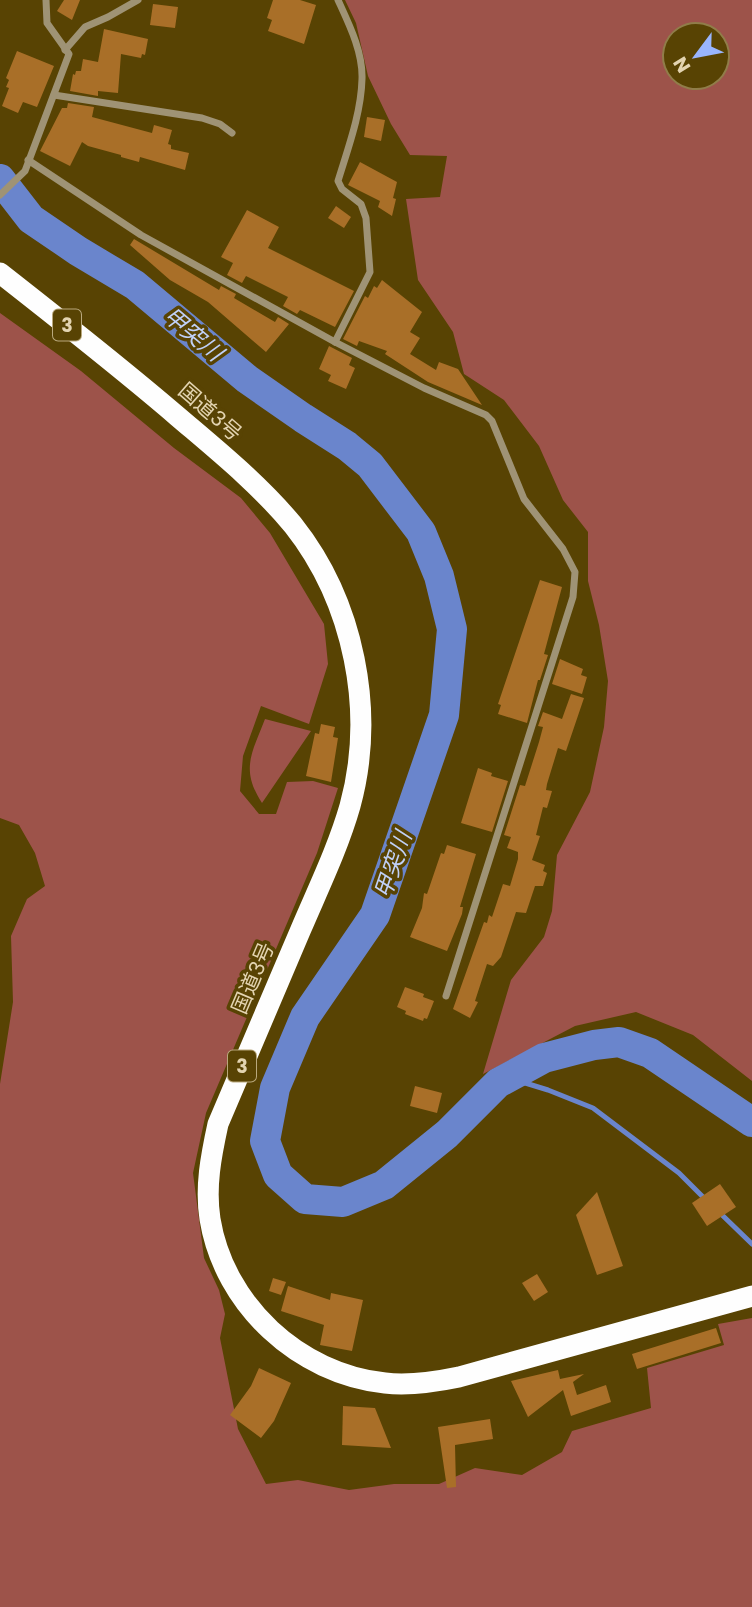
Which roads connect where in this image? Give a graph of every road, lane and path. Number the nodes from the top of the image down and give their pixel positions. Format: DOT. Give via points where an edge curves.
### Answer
graph roads {
  1 [pos="45,0"];
  2 [pos="138,0"];
  3 [pos="338,0"];
  4 [pos="65,50"];
  5 [pos="54,95"];
  6 [pos="232,133"];
  7 [pos="28,160"];
  8 [pos="0,195"];
  9 [pos="0,273"];
  10 [pos="335,342"];
  11 [pos="446,996"];
  12 [pos="752,1296"];
  1 -- 4 [label="street" via="47,23"];
  2 -- 4 [label="street" via="85,27"];
  3 -- 10 [label="street" via="353,32 362,76 358,113 338,181 361,204 366,218 370,272"];
  4 -- 5 [label="street" via="69,54"];
  5 -- 6 [label="street" via="202,118"];
  5 -- 7 [label="street"];
  7 -- 8 [label="street" via="24,171"];
  7 -- 10 [label="street" via="141,235"];
  9 -- 12 [label="highway, 国道3号 / 3" via="133,378 248,477 283,515 322,567 356,664 360,734 350,806 218,1124 208,1168 210,1218 224,1266 257,1317 323,1367 350,1377 423,1384"];
  10 -- 11 [label="street" via="486,415 524,499 575,572 569,611"];
}
